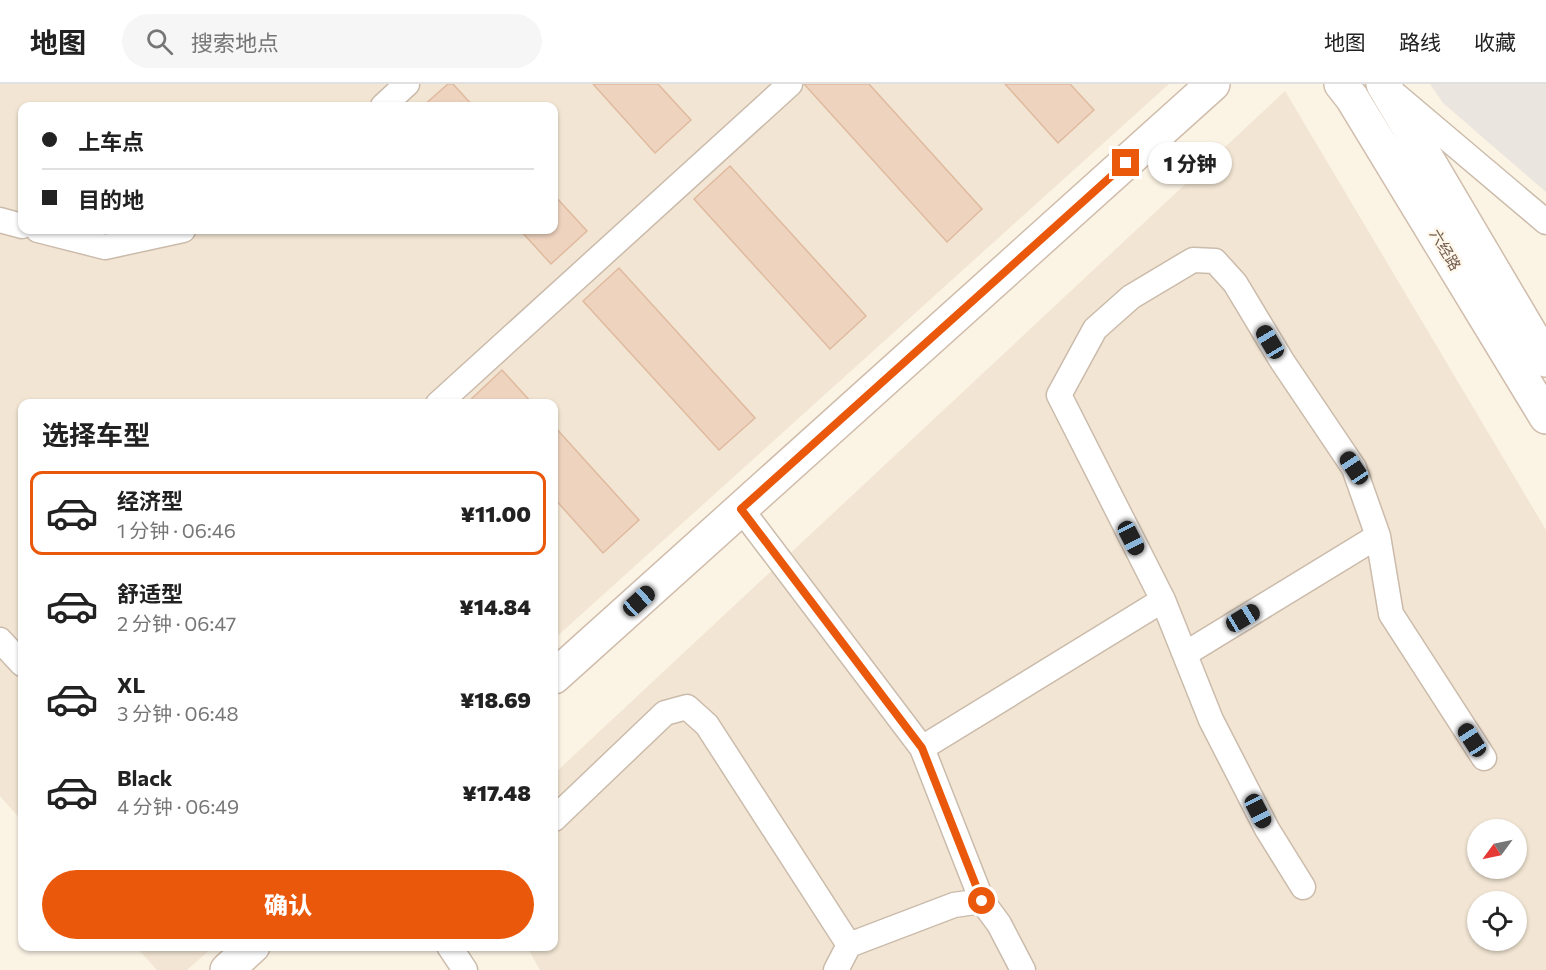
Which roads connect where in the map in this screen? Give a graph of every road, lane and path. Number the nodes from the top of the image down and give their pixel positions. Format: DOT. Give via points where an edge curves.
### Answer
graph roads {
  1 [pos="407,84"];
  2 [pos="790,84"];
  3 [pos="1213,84"];
  4 [pos="1341,84"];
  5 [pos="1383,84"];
  6 [pos="387,102"];
  7 [pos="0,220"];
  8 [pos="1546,222"];
  9 [pos="18,225"];
  10 [pos="54,234"];
  11 [pos="165,234"];
  12 [pos="1546,360"];
  13 [pos="444,399"];
  14 [pos="1546,417"];
  15 [pos="741,509"];
  16 [pos="1378,536"];
  17 [pos="1163,600"];
  18 [pos="0,640"];
  19 [pos="1185,654"];
  20 [pos="18,660"];
  21 [pos="558,673"];
  22 [pos="922,748"];
  23 [pos="1484,758"];
  24 [pos="558,815"];
  25 [pos="1303,886"];
  26 [pos="982,901"];
  27 [pos="849,945"];
  28 [pos="248,951"];
  29 [pos="452,951"];
  30 [pos="227,970"];
  31 [pos="465,970"];
  32 [pos="836,970"];
  33 [pos="1023,970"];
  1 -- 6 [label="street"];
  2 -- 13 [label="street"];
  3 -- 15 [label="street"];
  4 -- 14 [label="street, 六经路"];
  5 -- 8 [label="street"];
  5 -- 12 [label="street, 六经路"];
  7 -- 9 [label="street"];
  10 -- 11 [label="street" via="105,247"];
  15 -- 21 [label="street"];
  15 -- 22 [label="street"];
  16 -- 17 [label="street" via="1354,468 1235,283 1215,261 1193,260 1131,297 1095,329 1059,395"];
  16 -- 19 [label="street"];
  16 -- 23 [label="street" via="1391,614"];
  17 -- 19 [label="street"];
  17 -- 22 [label="street"];
  18 -- 20 [label="street"];
  19 -- 25 [label="street" via="1211,720 1267,829"];
  22 -- 26 [label="street"];
  24 -- 27 [label="street" via="665,713 687,707 707,725"];
  26 -- 27 [label="street" via="954,905"];
  26 -- 33 [label="street"];
  27 -- 32 [label="street"];
  28 -- 30 [label="street"];
  29 -- 31 [label="street"];
}
